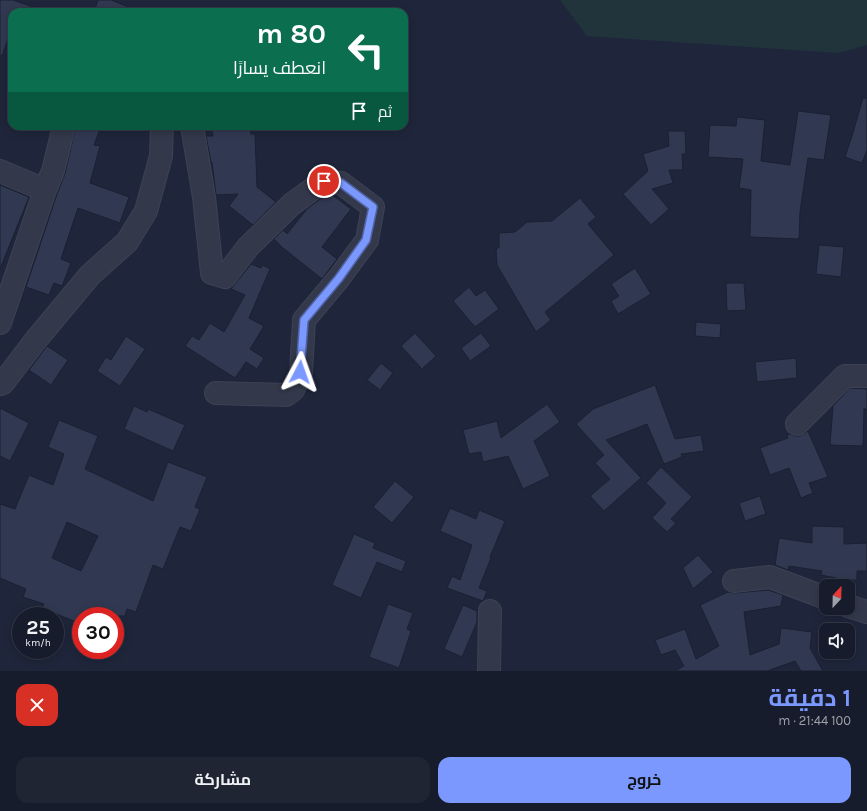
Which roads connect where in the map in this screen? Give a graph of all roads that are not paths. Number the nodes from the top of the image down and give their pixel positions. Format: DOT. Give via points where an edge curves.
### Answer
graph roads {
  1 [pos="63,130"];
  2 [pos="162,130"];
  3 [pos="193,130"];
  4 [pos="0,171"];
  5 [pos="45,190"];
  6 [pos="0,323"];
  7 [pos="867,376"];
  8 [pos="0,384"];
  9 [pos="216,393"];
  10 [pos="797,424"];
  11 [pos="734,581"];
  12 [pos="819,595"];
  13 [pos="855,608"];
  14 [pos="490,611"];
  15 [pos="867,612"];
  16 [pos="489,671"];
  1 -- 5 [label="street" via="53,171"];
  2 -- 8 [label="street" via="161,156 146,211 131,236 90,275"];
  3 -- 9 [label="street" via="204,197 212,273 225,276 248,247 292,204 324,181 341,183 373,207 366,240 304,320 300,372 293,390 286,395"];
  4 -- 5 [label="street"];
  5 -- 6 [label="street"];
  7 -- 10 [label="street" via="845,376"];
  11 -- 12 [label="street" via="770,577"];
  13 -- 15 [label="street"];
  14 -- 16 [label="street"];
}
